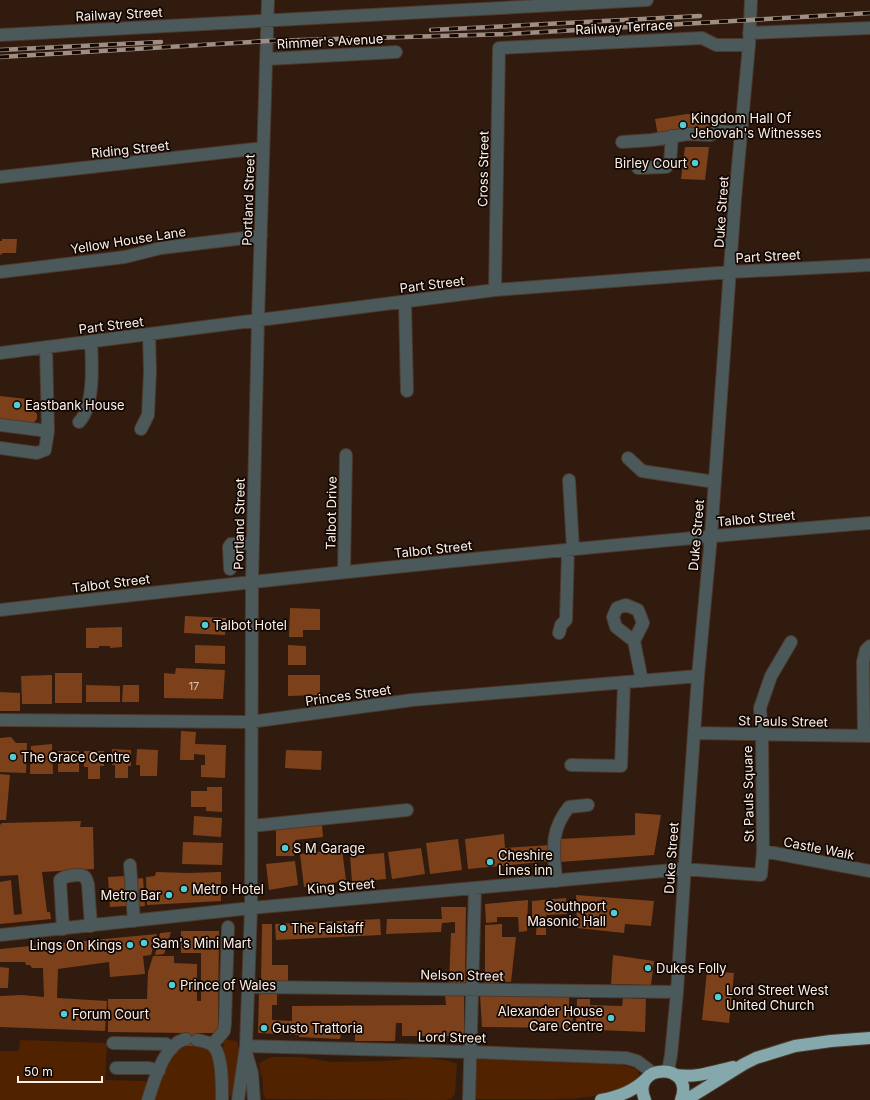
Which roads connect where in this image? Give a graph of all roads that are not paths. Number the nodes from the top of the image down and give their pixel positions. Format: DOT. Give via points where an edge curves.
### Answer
graph roads {
  1 [pos="268,0"];
  2 [pos="648,0"];
  3 [pos="751,0"];
  4 [pos="499,4"];
  5 [pos="268,20"];
  6 [pos="870,28"];
  7 [pos="0,35"];
  8 [pos="749,39"];
  9 [pos="500,48"];
  10 [pos="396,52"];
  11 [pos="267,59"];
  12 [pos="741,133"];
  13 [pos="672,136"];
  14 [pos="622,142"];
  15 [pos="263,148"];
  16 [pos="638,168"];
  17 [pos="0,177"];
  18 [pos="261,236"];
  19 [pos="870,265"];
  20 [pos="0,272"];
  21 [pos="731,272"];
  22 [pos="495,290"];
  23 [pos="405,302"];
  24 [pos="258,320"];
  25 [pos="149,334"];
  26 [pos="91,341"];
  27 [pos="46,347"];
  28 [pos="0,353"];
  29 [pos="407,391"];
  30 [pos="79,422"];
  31 [pos="0,425"];
  32 [pos="141,429"];
  33 [pos="48,431"];
  34 [pos="0,448"];
  35 [pos="346,455"];
  36 [pos="628,458"];
  37 [pos="569,480"];
  38 [pos="715,482"];
  39 [pos="870,523"];
  40 [pos="711,536"];
  41 [pos="253,543"];
  42 [pos="570,550"];
  43 [pos="230,569"];
  44 [pos="344,572"];
  45 [pos="252,581"];
  46 [pos="0,610"];
  47 [pos="559,633"];
  48 [pos="634,641"];
  49 [pos="791,642"];
  50 [pos="870,646"];
  51 [pos="698,676"];
  52 [pos="642,681"];
  53 [pos="624,682"];
  54 [pos="0,720"];
  55 [pos="250,722"];
  56 [pos="695,733"];
  57 [pos="762,734"];
  58 [pos="867,736"];
  59 [pos="571,765"];
  60 [pos="588,805"];
  61 [pos="407,810"];
  62 [pos="251,826"];
  63 [pos="763,852"];
  64 [pos="130,865"];
  65 [pos="684,869"];
  66 [pos="870,872"];
  67 [pos="556,881"];
  68 [pos="475,888"];
  69 [pos="251,908"];
  70 [pos="134,921"];
  71 [pos="91,926"];
  72 [pos="228,927"];
  73 [pos="63,929"];
  74 [pos="0,935"];
  75 [pos="473,988"];
  76 [pos="248,990"];
  77 [pos="677,992"];
  78 [pos="226,993"];
  79 [pos="870,1038"];
  80 [pos="113,1043"];
  81 [pos="212,1045"];
  82 [pos="245,1047"];
  83 [pos="172,1048"];
  84 [pos="471,1052"];
  85 [pos="744,1064"];
  86 [pos="116,1068"];
  87 [pos="159,1072"];
  88 [pos="671,1073"];
  89 [pos="650,1076"];
  90 [pos="148,1100"];
  91 [pos="222,1100"];
  92 [pos="238,1100"];
  93 [pos="254,1100"];
  94 [pos="469,1100"];
  95 [pos="601,1100"];
  96 [pos="645,1100"];
  97 [pos="681,1100"];
  98 [pos="686,1100"];
  1 -- 5 [label="street, Portland Street"];
  2 -- 4 [label="street, Railway Street"];
  3 -- 8 [label="street, Duke Street"];
  4 -- 5 [label="street, Railway Street"];
  5 -- 7 [label="street, Railway Street"];
  5 -- 11 [label="street, Portland Street"];
  6 -- 8 [label="street, Railway Terrace"];
  8 -- 9 [label="street, Railway Terrace" via="716,45 702,38"];
  8 -- 12 [label="street, Duke Street"];
  9 -- 22 [label="street, Cross Street"];
  10 -- 11 [label="street, Rimmer's Avenue"];
  11 -- 15 [label="street, Portland Street"];
  12 -- 13 [label="street" via="719,131 710,135"];
  12 -- 21 [label="street, Duke Street"];
  13 -- 14 [label="street"];
  13 -- 16 [label="street" via="670,164 666,167"];
  15 -- 17 [label="street, Riding Street"];
  15 -- 18 [label="street, Portland Street"];
  18 -- 20 [label="street, Yellow House Lane" via="161,248 125,257"];
  18 -- 24 [label="street, Portland Street"];
  19 -- 21 [label="street, Part Street"];
  21 -- 22 [label="street, Part Street"];
  21 -- 38 [label="street, Duke Street"];
  22 -- 23 [label="street, Part Street"];
  23 -- 24 [label="street, Part Street"];
  23 -- 29 [label="street"];
  24 -- 25 [label="street, Part Street"];
  24 -- 41 [label="street, Portland Street"];
  25 -- 26 [label="street, Part Street"];
  25 -- 32 [label="street" via="148,414"];
  26 -- 27 [label="street, Part Street"];
  26 -- 30 [label="street" via="92,380 85,412"];
  27 -- 28 [label="street, Part Street"];
  27 -- 33 [label="street"];
  31 -- 33 [label="street"];
  33 -- 34 [label="street" via="45,450 36,453"];
  35 -- 44 [label="street, Talbot Drive"];
  36 -- 38 [label="street" via="642,471"];
  37 -- 42 [label="street"];
  38 -- 40 [label="street, Duke Street"];
  39 -- 40 [label="street, Talbot Street"];
  40 -- 42 [label="street, Talbot Street"];
  40 -- 51 [label="street, Duke Street"];
  41 -- 43 [label="street" via="231,544"];
  41 -- 45 [label="street, Portland Street"];
  42 -- 44 [label="street, Talbot Street"];
  42 -- 47 [label="street" via="566,620 561,625"];
  44 -- 45 [label="street, Talbot Street"];
  45 -- 46 [label="street, Talbot Street"];
  45 -- 55 [label="street, Portland Street"];
  48 -- 52 [label="street"];
  49 -- 57 [label="street, St Pauls Square" via="771,676 760,708"];
  50 -- 58 [label="street" via="866,650 863,662"];
  51 -- 52 [label="street, Princes Street"];
  51 -- 56 [label="street, Duke Street"];
  52 -- 53 [label="street, Princes Street"];
  53 -- 55 [label="street, Princes Street" via="412,700"];
  53 -- 59 [label="street" via="621,766"];
  54 -- 55 [label="street, Princes Street"];
  55 -- 62 [label="street, Portland Street"];
  56 -- 57 [label="street, St Pauls Street"];
  56 -- 65 [label="street, Duke Street"];
  57 -- 58 [label="street, St Pauls Street"];
  57 -- 63 [label="street, St Pauls Square"];
  60 -- 67 [label="street" via="569,807 560,818 555,832"];
  61 -- 62 [label="street"];
  62 -- 69 [label="street, Portland Street"];
  63 -- 65 [label="street, St Pauls Square" via="761,875"];
  63 -- 66 [label="street, Castle Walk"];
  64 -- 70 [label="street"];
  65 -- 67 [label="street, King Street"];
  65 -- 77 [label="street, Duke Street"];
  67 -- 68 [label="street, King Street"];
  68 -- 69 [label="street, King Street"];
  68 -- 75 [label="street"];
  69 -- 70 [label="street, King Street"];
  69 -- 76 [label="street, Portland Street"];
  70 -- 71 [label="street, King Street"];
  71 -- 73 [label="street, King Street"];
  71 -- 73 [label="street" via="88,884 85,877 62,877 60,880"];
  72 -- 78 [label="street"];
  73 -- 74 [label="street, King Street"];
  75 -- 76 [label="street, Nelson Street"];
  75 -- 77 [label="street, Nelson Street"];
  75 -- 84 [label="street"];
  76 -- 78 [label="street, Nelson Street"];
  76 -- 82 [label="street, Portland Street"];
  77 -- 88 [label="street, Duke Street"];
  78 -- 81 [label="street" via="224,1031"];
  79 -- 85 [label="highway" via="831,1040 795,1046"];
  80 -- 83 [label="street" via="166,1044"];
  81 -- 83 [label="street" via="191,1040 176,1043"];
  81 -- 91 [label="street" via="222,1070"];
  82 -- 84 [label="street, Lord Street"];
  82 -- 92 [label="street, Portland Street"];
  82 -- 93 [label="street, Portland Street" via="252,1073"];
  83 -- 87 [label="street"];
  84 -- 89 [label="street, Lord Street" via="626,1058 638,1061"];
  84 -- 94 [label="street"];
  85 -- 88 [label="highway" via="698,1076"];
  85 -- 98 [label="highway"];
  86 -- 87 [label="street" via="148,1068"];
  87 -- 90 [label="street"];
  88 -- 89 [label="highway" via="658,1071"];
  88 -- 97 [label="highway" via="681,1081"];
  89 -- 95 [label="highway" via="626,1093"];
  89 -- 96 [label="highway" via="642,1090"];
}
